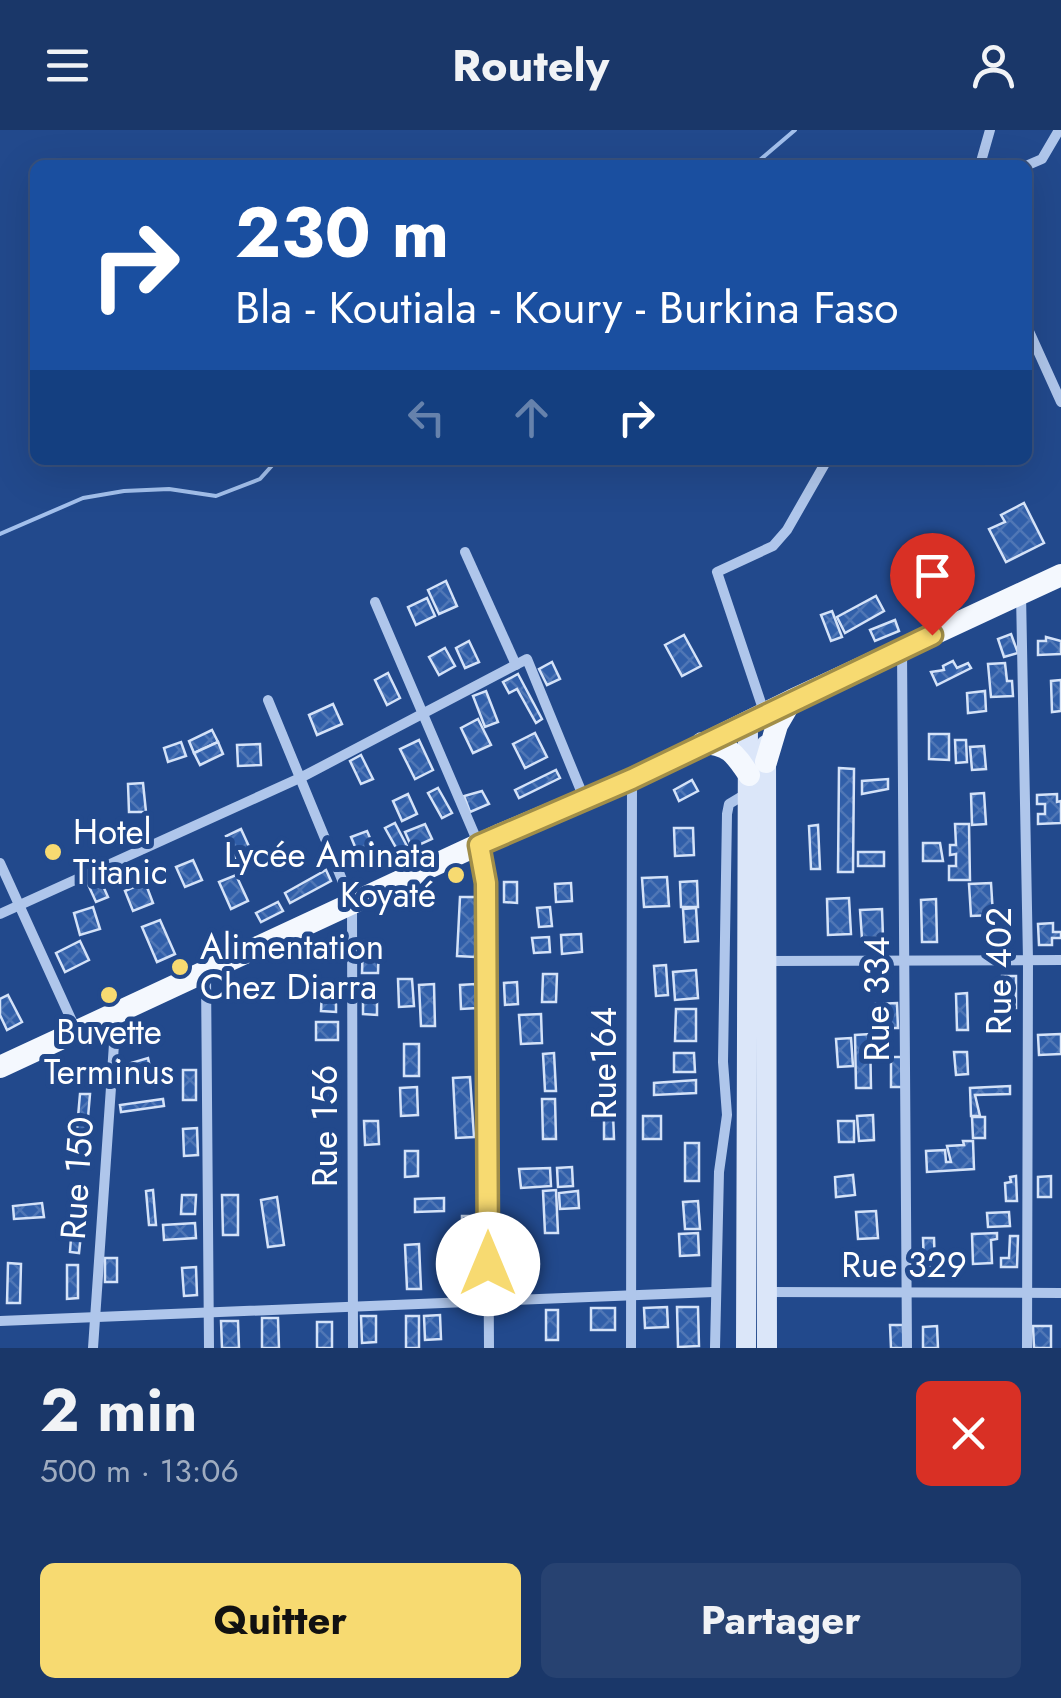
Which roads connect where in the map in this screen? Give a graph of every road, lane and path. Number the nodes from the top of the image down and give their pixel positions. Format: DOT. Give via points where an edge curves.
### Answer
graph roads {
  1 [pos="990,130"];
  2 [pos="1059,130"];
  3 [pos="981,160"];
  4 [pos="1032,164"];
  5 [pos="1032,338"];
  6 [pos="1061,402"];
  7 [pos="823,465"];
  8 [pos="464,552"];
  9 [pos="1061,575"];
  10 [pos="1020,594"];
  11 [pos="376,602"];
  12 [pos="902,649"];
  13 [pos="516,666"];
  14 [pos="753,686"];
  15 [pos="268,700"];
  16 [pos="792,700"];
  17 [pos="423,714"];
  18 [pos="756,717"];
  19 [pos="702,743"];
  20 [pos="302,777"];
  21 [pos="754,777"];
  22 [pos="632,779"];
  23 [pos="584,798"];
  24 [pos="479,845"];
  25 [pos="0,863"];
  26 [pos="352,904"];
  27 [pos="19,905"];
  28 [pos="0,914"];
  29 [pos="724,960"];
  30 [pos="904,960"];
  31 [pos="1028,960"];
  32 [pos="1061,960"];
  33 [pos="758,961"];
  34 [pos="206,973"];
  35 [pos="116,1013"];
  36 [pos="76,1032"];
  37 [pos="0,1067"];
  38 [pos="717,1239"];
  39 [pos="747,1239"];
  40 [pos="714,1292"];
  41 [pos="757,1292"];
  42 [pos="907,1292"];
  43 [pos="1027,1293"];
  44 [pos="1061,1293"];
  45 [pos="631,1296"];
  46 [pos="488,1302"];
  47 [pos="353,1307"];
  48 [pos="209,1313"];
  49 [pos="95,1317"];
  50 [pos="0,1321"];
  51 [pos="93,1348"];
  52 [pos="209,1348"];
  53 [pos="353,1348"];
  54 [pos="489,1348"];
  55 [pos="630,1348"];
  56 [pos="715,1348"];
  57 [pos="746,1348"];
  58 [pos="767,1348"];
  59 [pos="907,1348"];
  60 [pos="1027,1348"];
  1 -- 3 [label="street"];
  2 -- 4 [label="street"];
  5 -- 6 [label="street"];
  7 -- 14 [label="street" via="773,546 717,572"];
  8 -- 13 [label="street"];
  9 -- 10 [label="main road"];
  10 -- 12 [label="main road"];
  10 -- 31 [label="street, Rue 402"];
  11 -- 17 [label="street"];
  12 -- 16 [label="main road"];
  12 -- 30 [label="street, Rue 334"];
  13 -- 17 [label="street"];
  13 -- 23 [label="street" via="527,659"];
  14 -- 18 [label="street"];
  14 -- 18 [label="street"];
  15 -- 20 [label="street"];
  16 -- 18 [label="main road"];
  16 -- 21 [label="main road"];
  17 -- 20 [label="street"];
  17 -- 24 [label="street"];
  18 -- 19 [label="main road"];
  18 -- 21 [label="main road"];
  19 -- 21 [label="main road" via="720,744"];
  19 -- 22 [label="main road"];
  20 -- 26 [label="street"];
  20 -- 27 [label="street"];
  21 -- 29 [label="street" via="726,814"];
  21 -- 33 [label="main road"];
  21 -- 33 [label="main road"];
  22 -- 23 [label="main road"];
  22 -- 45 [label="street, Rue164"];
  23 -- 24 [label="main road"];
  24 -- 26 [label="main road"];
  24 -- 46 [label="street" via="486,883"];
  25 -- 27 [label="street"];
  26 -- 34 [label="main road"];
  26 -- 47 [label="street, Rue 156"];
  27 -- 28 [label="street"];
  27 -- 36 [label="street"];
  29 -- 33 [label="street"];
  29 -- 38 [label="street" via="727,1115"];
  30 -- 31 [label="street"];
  30 -- 33 [label="street"];
  30 -- 42 [label="street, Rue 334"];
  31 -- 32 [label="street"];
  31 -- 43 [label="street, Rue 402"];
  33 -- 39 [label="main road"];
  33 -- 41 [label="main road"];
  34 -- 35 [label="main road"];
  34 -- 48 [label="street"];
  35 -- 36 [label="main road"];
  35 -- 49 [label="street, Rue 150"];
  36 -- 37 [label="main road"];
  38 -- 39 [label="street"];
  38 -- 40 [label="street"];
  39 -- 41 [label="main road"];
  40 -- 45 [label="street"];
  40 -- 56 [label="street"];
  41 -- 42 [label="street, Rue 329"];
  41 -- 57 [label="main road"];
  41 -- 58 [label="main road"];
  42 -- 43 [label="street, Rue 329"];
  42 -- 59 [label="street, Rue 334"];
  43 -- 44 [label="street, Rue 329"];
  43 -- 60 [label="street, Rue 402"];
  45 -- 46 [label="street"];
  45 -- 55 [label="street, Rue164"];
  46 -- 47 [label="street"];
  46 -- 54 [label="street"];
  47 -- 48 [label="street"];
  47 -- 53 [label="street, Rue 156"];
  48 -- 49 [label="street"];
  48 -- 52 [label="street"];
  49 -- 50 [label="street"];
  49 -- 51 [label="street, Rue 150"];
}
